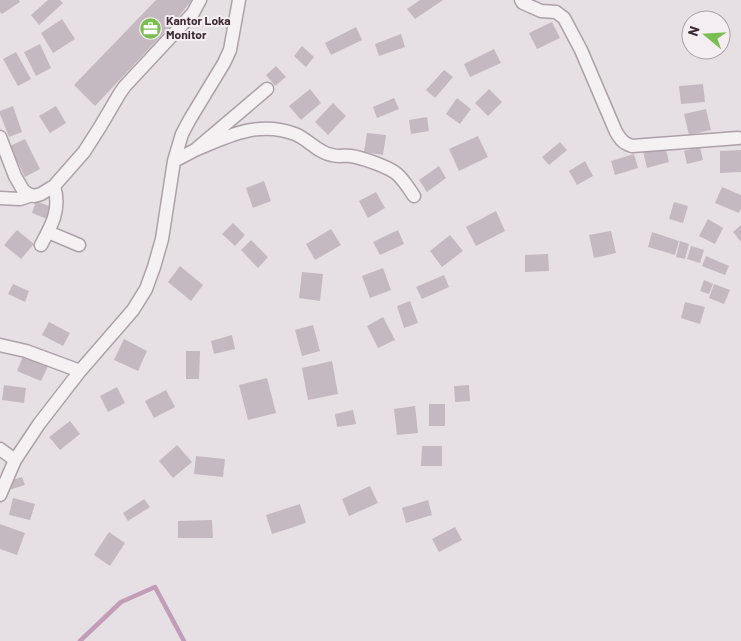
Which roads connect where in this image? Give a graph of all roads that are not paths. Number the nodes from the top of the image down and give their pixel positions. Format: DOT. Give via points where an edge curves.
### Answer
graph roads {
  1 [pos="200,0"];
  2 [pos="239,0"];
  3 [pos="521,0"];
  4 [pos="267,89"];
  5 [pos="0,138"];
  6 [pos="738,138"];
  7 [pos="195,150"];
  8 [pos="174,160"];
  9 [pos="54,186"];
  10 [pos="32,195"];
  11 [pos="414,196"];
  12 [pos="0,198"];
  13 [pos="48,232"];
  14 [pos="41,245"];
  15 [pos="79,245"];
  16 [pos="0,345"];
  17 [pos="80,372"];
  18 [pos="0,449"];
  19 [pos="15,460"];
  20 [pos="0,495"];
  1 -- 9 [label="street" via="193,13 125,86 84,152"];
  2 -- 8 [label="street" via="230,50 182,134"];
  3 -- 6 [label="street" via="564,18 616,132 625,144"];
  4 -- 7 [label="street"];
  5 -- 10 [label="street" via="15,176 24,190"];
  7 -- 8 [label="street"];
  7 -- 11 [label="street" via="250,129 281,131 295,134 326,153 350,155 388,169 398,174"];
  8 -- 17 [label="street" via="162,239 146,289 133,310"];
  9 -- 10 [label="street"];
  9 -- 13 [label="street" via="57,208"];
  10 -- 12 [label="street" via="20,199"];
  13 -- 14 [label="street"];
  13 -- 15 [label="street"];
  16 -- 17 [label="street" via="26,351"];
  17 -- 19 [label="street"];
  18 -- 19 [label="street"];
  19 -- 20 [label="street"];
}
